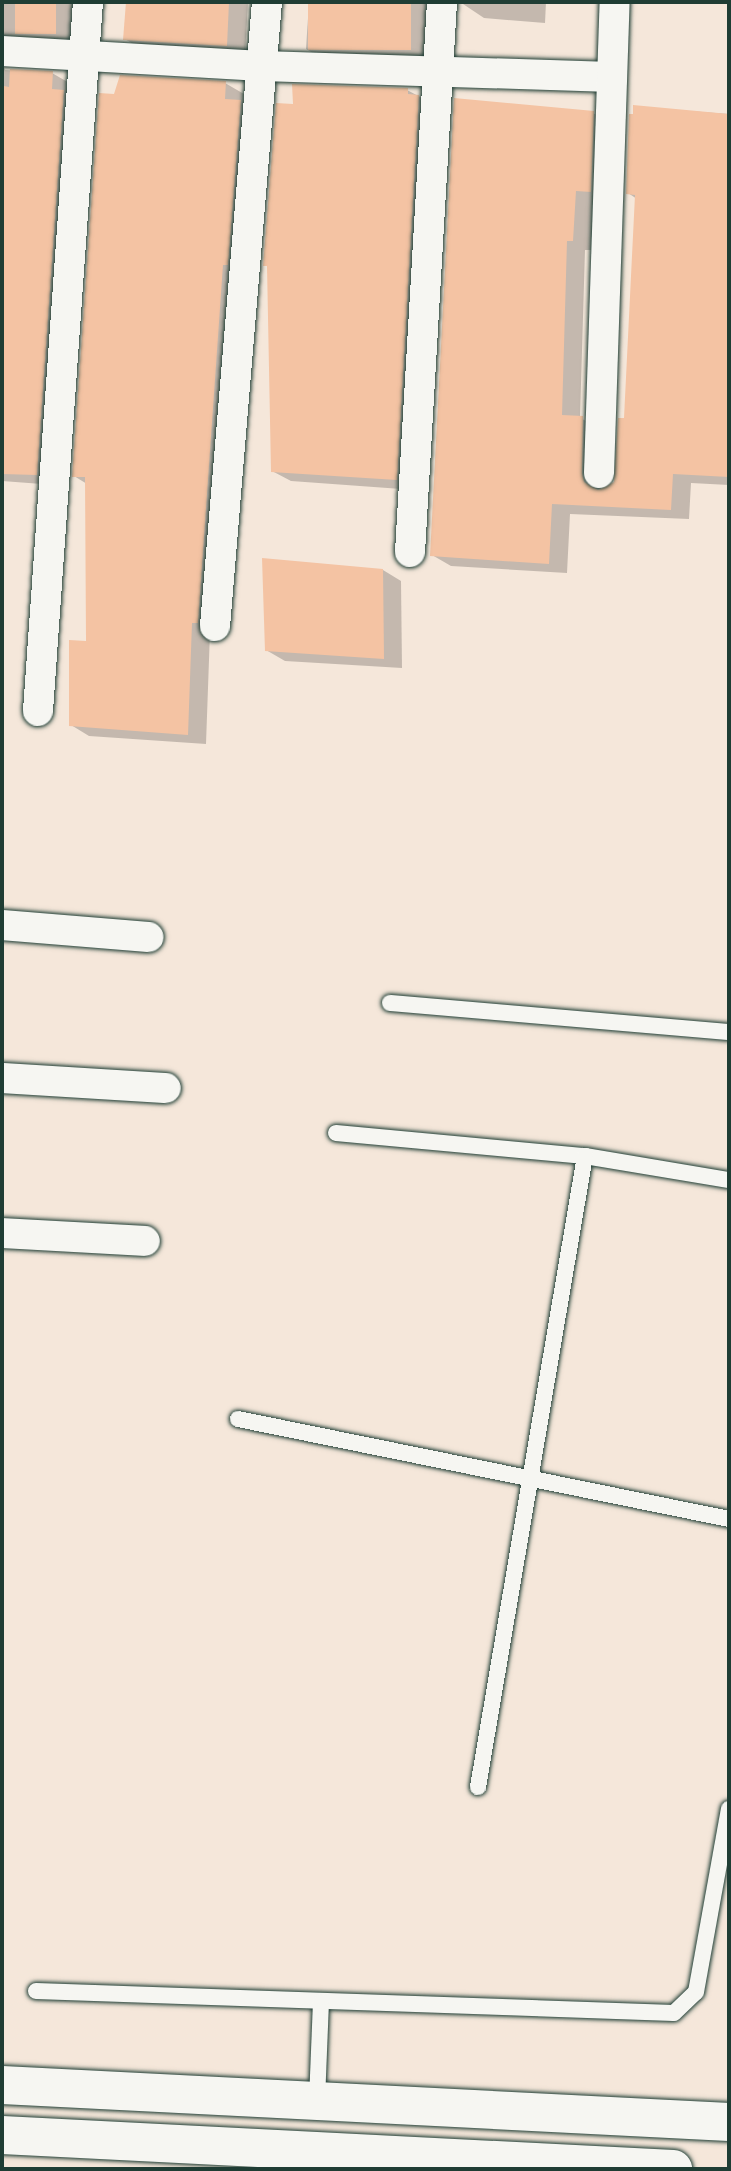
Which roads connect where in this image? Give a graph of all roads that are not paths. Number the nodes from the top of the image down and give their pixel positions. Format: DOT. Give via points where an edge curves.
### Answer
graph roads {
  1 [pos="88,2"];
  2 [pos="267,2"];
  3 [pos="443,2"];
  4 [pos="615,2"];
  5 [pos="2,51"];
  6 [pos="84,55"];
  7 [pos="262,66"];
  8 [pos="438,71"];
  9 [pos="612,77"];
  10 [pos="598,473"];
  11 [pos="410,552"];
  12 [pos="215,626"];
  13 [pos="38,711"];
  14 [pos="2,925"];
  15 [pos="149,937"];
  16 [pos="390,1003"];
  17 [pos="729,1032"];
  18 [pos="2,1078"];
  19 [pos="166,1088"];
  20 [pos="336,1133"];
  21 [pos="585,1157"];
  22 [pos="729,1180"];
  23 [pos="2,1233"];
  24 [pos="145,1241"];
  25 [pos="237,1419"];
  26 [pos="528,1478"];
  27 [pos="729,1519"];
  28 [pos="478,1787"];
  29 [pos="729,1809"];
  30 [pos="36,1991"];
  31 [pos="321,2002"];
  32 [pos="2,2085"];
  33 [pos="317,2101"];
  34 [pos="729,2122"];
  35 [pos="2,2135"];
  36 [pos="673,2169"];
  1 -- 6 [label="street"];
  2 -- 7 [label="street"];
  3 -- 8 [label="street"];
  4 -- 9 [label="street"];
  5 -- 6 [label="street"];
  6 -- 7 [label="street"];
  6 -- 13 [label="street"];
  7 -- 8 [label="street"];
  7 -- 12 [label="street"];
  8 -- 9 [label="street"];
  8 -- 11 [label="street"];
  9 -- 10 [label="street"];
  14 -- 15 [label="street"];
  16 -- 17 [label="lane"];
  18 -- 19 [label="street"];
  20 -- 21 [label="lane"];
  21 -- 22 [label="lane"];
  21 -- 26 [label="lane"];
  23 -- 24 [label="street"];
  25 -- 26 [label="lane"];
  26 -- 27 [label="lane"];
  26 -- 28 [label="lane"];
  29 -- 31 [label="lane" via="696,1992 674,2013"];
  30 -- 31 [label="lane"];
  31 -- 33 [label="lane"];
  32 -- 33 [label="street"];
  33 -- 34 [label="street"];
  35 -- 36 [label="street"];
}
